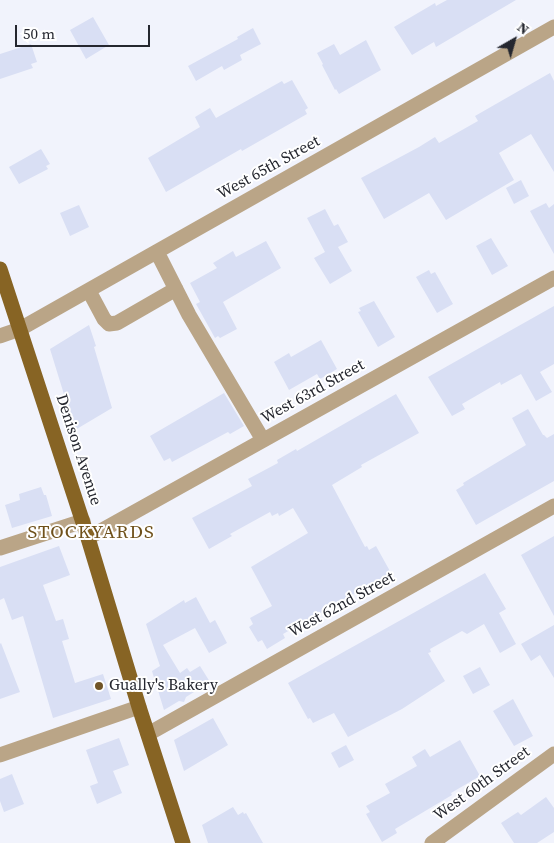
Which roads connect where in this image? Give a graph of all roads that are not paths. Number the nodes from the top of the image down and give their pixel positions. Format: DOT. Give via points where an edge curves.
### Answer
graph roads {
  1 [pos="554,28"];
  2 [pos="156,252"];
  3 [pos="0,269"];
  4 [pos="554,278"];
  5 [pos="2,285"];
  6 [pos="176,289"];
  7 [pos="89,291"];
  8 [pos="20,329"];
  9 [pos="0,336"];
  10 [pos="263,440"];
  11 [pos="554,506"];
  12 [pos="83,521"];
  13 [pos="88,538"];
  14 [pos="0,548"];
  15 [pos="139,707"];
  16 [pos="148,734"];
  17 [pos="554,754"];
  18 [pos="0,755"];
  19 [pos="183,843"];
  20 [pos="432,843"];
  1 -- 2 [label="street, West 65th Street"];
  2 -- 6 [label="street"];
  2 -- 7 [label="street, West 65th Street"];
  3 -- 5 [label="main road, Denison Avenue"];
  4 -- 10 [label="street, West 63rd Street"];
  5 -- 8 [label="main road, Denison Avenue"];
  6 -- 7 [label="street" via="117,323 109,324"];
  6 -- 10 [label="street"];
  7 -- 8 [label="street, West 65th Street"];
  8 -- 9 [label="street, West 65th Street"];
  8 -- 12 [label="main road, Denison Avenue"];
  10 -- 13 [label="street, West 63rd Street"];
  11 -- 16 [label="street, West 62nd Street"];
  12 -- 13 [label="main road, Denison Avenue"];
  12 -- 14 [label="street"];
  13 -- 15 [label="main road, Denison Avenue"];
  15 -- 16 [label="main road, Denison Avenue"];
  15 -- 18 [label="street"];
  16 -- 19 [label="main road, Denison Avenue"];
  17 -- 20 [label="street, West 60th Street"];
}
